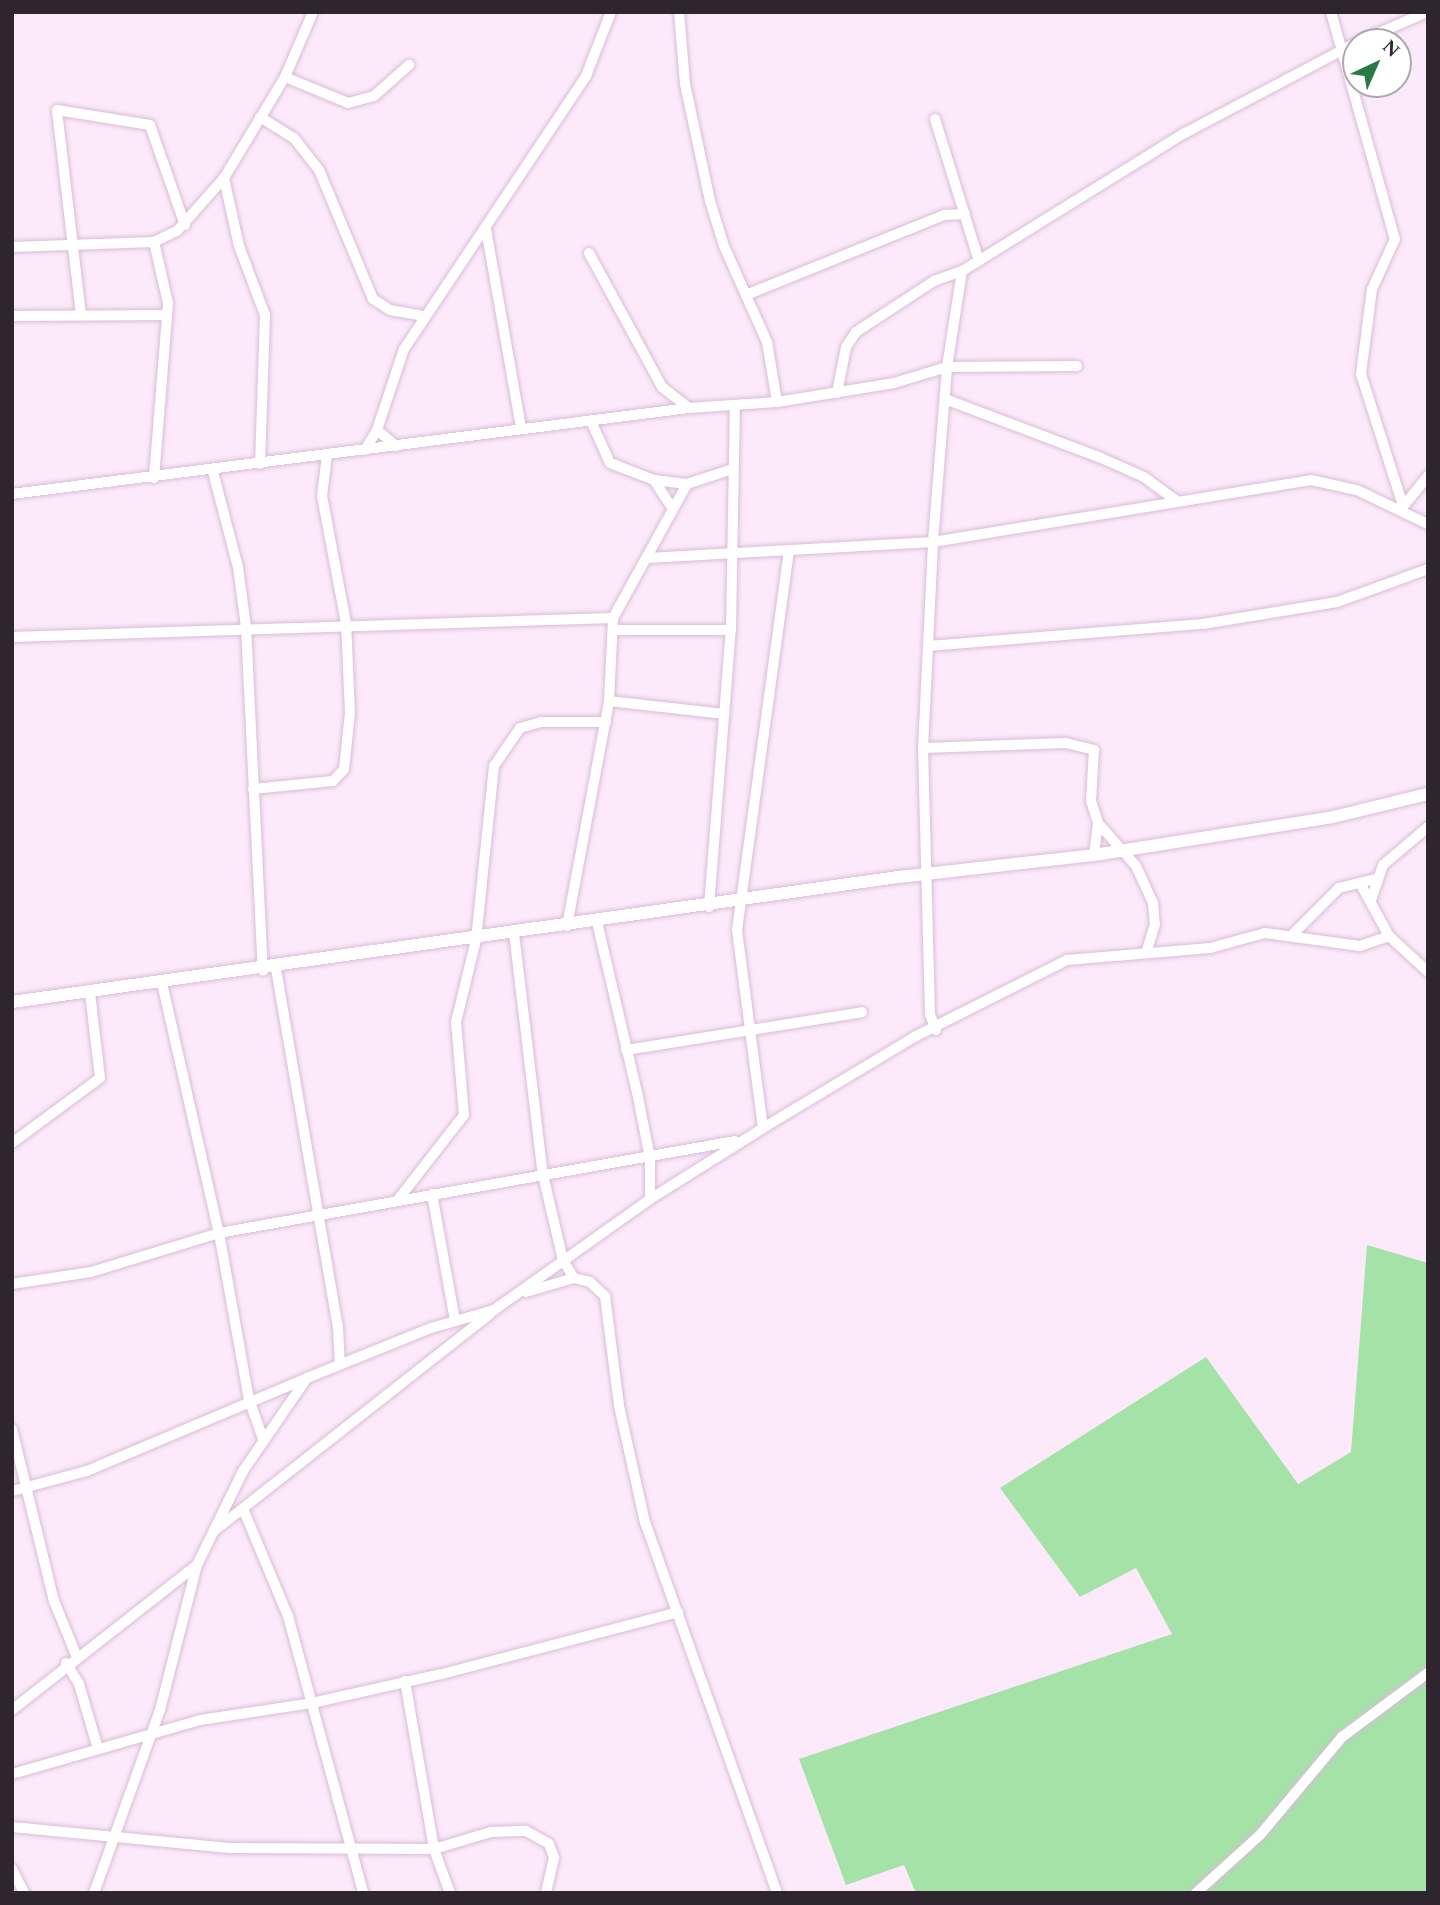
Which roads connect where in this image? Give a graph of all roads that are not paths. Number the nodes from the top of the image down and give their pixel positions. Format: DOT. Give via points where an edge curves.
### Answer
graph roads {
  1 [pos="313,12"];
  2 [pos="611,12"];
  3 [pos="679,12"];
  4 [pos="1331,12"];
  5 [pos="1427,12"];
  6 [pos="1390,28"];
  7 [pos="1342,49"];
  8 [pos="1339,50"];
  9 [pos="409,65"];
  10 [pos="285,77"];
  11 [pos="260,117"];
  12 [pos="935,119"];
  13 [pos="224,178"];
  14 [pos="965,214"];
  15 [pos="185,225"];
  16 [pos="486,229"];
  17 [pos="154,242"];
  18 [pos="12,247"];
  19 [pos="71,247"];
  20 [pos="589,253"];
  21 [pos="978,258"];
  22 [pos="962,271"];
  23 [pos="746,295"];
  24 [pos="81,315"];
  25 [pos="167,315"];
  26 [pos="12,316"];
  27 [pos="423,316"];
  28 [pos="1077,366"];
  29 [pos="947,367"];
  30 [pos="837,393"];
  31 [pos="945,399"];
  32 [pos="777,402"];
  33 [pos="735,405"];
  34 [pos="689,408"];
  35 [pos="592,421"];
  36 [pos="521,428"];
  37 [pos="377,430"];
  38 [pos="396,446"];
  39 [pos="365,450"];
  40 [pos="327,455"];
  41 [pos="260,464"];
  42 [pos="733,469"];
  43 [pos="213,472"];
  44 [pos="1428,476"];
  45 [pos="154,478"];
  46 [pos="654,480"];
  47 [pos="687,484"];
  48 [pos="12,494"];
  49 [pos="1178,502"];
  50 [pos="672,508"];
  51 [pos="1401,510"];
  52 [pos="1428,524"];
  53 [pos="933,542"];
  54 [pos="789,552"];
  55 [pos="733,554"];
  56 [pos="648,558"];
  57 [pos="1428,569"];
  58 [pos="614,618"];
  59 [pos="346,623"];
  60 [pos="246,626"];
  61 [pos="612,630"];
  62 [pos="731,630"];
  63 [pos="12,637"];
  64 [pos="928,646"];
  65 [pos="609,701"];
  66 [pos="724,714"];
  67 [pos="606,722"];
  68 [pos="923,747"];
  69 [pos="253,789"];
  70 [pos="1428,794"];
  71 [pos="1098,823"];
  72 [pos="1428,827"];
  73 [pos="1121,851"];
  74 [pos="1094,855"];
  75 [pos="925,874"];
  76 [pos="1374,879"];
  77 [pos="1360,883"];
  78 [pos="744,901"];
  79 [pos="1371,901"];
  80 [pos="709,907"];
  81 [pos="597,922"];
  82 [pos="567,926"];
  83 [pos="514,933"];
  84 [pos="1294,933"];
  85 [pos="1389,936"];
  86 [pos="476,940"];
  87 [pos="1147,950"];
  88 [pos="269,970"];
  89 [pos="1428,972"];
  90 [pos="162,984"];
  91 [pos="90,993"];
  92 [pos="12,1002"];
  93 [pos="862,1012"];
  94 [pos="930,1014"];
  95 [pos="747,1030"];
  96 [pos="936,1030"];
  97 [pos="916,1036"];
  98 [pos="626,1049"];
  99 [pos="762,1128"];
  100 [pos="743,1140"];
  101 [pos="12,1143"];
  102 [pos="650,1158"];
  103 [pos="543,1174"];
  104 [pos="432,1194"];
  105 [pos="650,1199"];
  106 [pos="397,1201"];
  107 [pos="317,1216"];
  108 [pos="219,1233"];
  109 [pos="563,1260"];
  110 [pos="574,1278"];
  111 [pos="12,1284"];
  112 [pos="519,1294"];
  113 [pos="494,1310"];
  114 [pos="455,1321"];
  115 [pos="340,1364"];
  116 [pos="307,1378"];
  117 [pos="249,1399"];
  118 [pos="12,1429"];
  119 [pos="263,1439"];
  120 [pos="27,1489"];
  121 [pos="12,1491"];
  122 [pos="244,1511"];
  123 [pos="211,1533"];
  124 [pos="197,1565"];
  125 [pos="671,1594"];
  126 [pos="678,1612"];
  127 [pos="656,1615"];
  128 [pos="76,1655"];
  129 [pos="65,1663"];
  130 [pos="1428,1673"];
  131 [pos="405,1681"];
  132 [pos="313,1703"];
  133 [pos="12,1710"];
  134 [pos="151,1734"];
  135 [pos="98,1749"];
  136 [pos="12,1774"];
  137 [pos="13,1827"];
  138 [pos="112,1835"];
  139 [pos="355,1849"];
  140 [pos="434,1849"];
  141 [pos="12,1869"];
  142 [pos="24,1893"];
  143 [pos="94,1893"];
  144 [pos="363,1893"];
  145 [pos="450,1893"];
  146 [pos="546,1893"];
  147 [pos="777,1893"];
  148 [pos="1196,1893"];
  1 -- 10 [label="street"];
  2 -- 16 [label="street" via="586,76"];
  3 -- 23 [label="street" via="685,84 710,201"];
  4 -- 8 [label="street"];
  5 -- 6 [label="street"];
  7 -- 8 [label="street"];
  8 -- 21 [label="street" via="1185,133"];
  8 -- 51 [label="street" via="1395,239 1371,289 1360,374"];
  9 -- 10 [label="street" via="374,96 348,103"];
  10 -- 11 [label="street"];
  11 -- 13 [label="street"];
  11 -- 27 [label="street" via="294,138 319,170 373,299 390,310"];
  12 -- 14 [label="street"];
  13 -- 15 [label="street"];
  13 -- 41 [label="street" via="239,247 265,315"];
  14 -- 21 [label="street"];
  14 -- 23 [label="street" via="944,215"];
  15 -- 17 [label="street"];
  15 -- 19 [label="street" via="150,125 60,108 54,119"];
  16 -- 27 [label="street"];
  16 -- 36 [label="street"];
  17 -- 19 [label="street"];
  17 -- 25 [label="street"];
  18 -- 19 [label="street"];
  19 -- 24 [label="street"];
  20 -- 34 [label="street" via="662,387"];
  21 -- 22 [label="street"];
  22 -- 29 [label="street"];
  22 -- 30 [label="street" via="934,281 856,332 846,347"];
  23 -- 32 [label="street" via="774,362"];
  24 -- 25 [label="street"];
  24 -- 26 [label="street"];
  25 -- 45 [label="street"];
  27 -- 37 [label="street" via="389,382"];
  28 -- 29 [label="street"];
  29 -- 30 [label="street"];
  29 -- 31 [label="street"];
  30 -- 32 [label="street"];
  31 -- 49 [label="street" via="1111,463"];
  31 -- 53 [label="street"];
  32 -- 33 [label="street"];
  33 -- 34 [label="street"];
  33 -- 42 [label="street"];
  34 -- 35 [label="street"];
  35 -- 36 [label="street"];
  35 -- 46 [label="street" via="610,463"];
  36 -- 38 [label="street"];
  37 -- 38 [label="street"];
  37 -- 39 [label="street"];
  38 -- 39 [label="street"];
  39 -- 40 [label="street"];
  40 -- 41 [label="street"];
  40 -- 59 [label="street" via="322,496"];
  41 -- 43 [label="street"];
  42 -- 47 [label="street"];
  42 -- 55 [label="street"];
  43 -- 45 [label="street"];
  43 -- 60 [label="street" via="238,567"];
  44 -- 51 [label="street"];
  45 -- 48 [label="street"];
  46 -- 47 [label="street"];
  46 -- 50 [label="street"];
  47 -- 50 [label="street"];
  49 -- 51 [label="street" via="1311,480 1357,490"];
  49 -- 53 [label="street"];
  50 -- 56 [label="street"];
  51 -- 52 [label="street"];
  53 -- 54 [label="street"];
  53 -- 64 [label="street"];
  54 -- 55 [label="street"];
  54 -- 78 [label="street"];
  55 -- 56 [label="street"];
  55 -- 62 [label="street"];
  56 -- 58 [label="street"];
  57 -- 64 [label="street" via="1337,602 1244,618"];
  58 -- 59 [label="street"];
  58 -- 61 [label="street"];
  59 -- 60 [label="street"];
  59 -- 69 [label="street" via="350,713 342,774 333,781"];
  60 -- 63 [label="street"];
  60 -- 69 [label="street"];
  61 -- 62 [label="street"];
  61 -- 65 [label="street"];
  62 -- 66 [label="street"];
  64 -- 68 [label="street"];
  65 -- 66 [label="street"];
  65 -- 67 [label="street"];
  66 -- 80 [label="street"];
  67 -- 82 [label="street"];
  67 -- 86 [label="street" via="541,722 520,728 505,743 494,766"];
  68 -- 71 [label="street" via="1088,747 1097,763 1091,801"];
  68 -- 75 [label="street"];
  69 -- 88 [label="street"];
  70 -- 73 [label="street" via="1333,817"];
  71 -- 73 [label="street"];
  71 -- 74 [label="street"];
  72 -- 76 [label="street"];
  73 -- 74 [label="street"];
  73 -- 87 [label="street" via="1136,866 1153,903 1155,924"];
  74 -- 75 [label="street"];
  75 -- 78 [label="street"];
  75 -- 94 [label="street"];
  76 -- 77 [label="street"];
  76 -- 79 [label="street"];
  77 -- 79 [label="street"];
  77 -- 84 [label="street" via="1339,888"];
  78 -- 80 [label="street"];
  78 -- 95 [label="street" via="736,955"];
  79 -- 85 [label="street"];
  80 -- 81 [label="street"];
  81 -- 82 [label="street"];
  81 -- 98 [label="street"];
  82 -- 83 [label="street"];
  83 -- 86 [label="street"];
  83 -- 103 [label="street"];
  84 -- 85 [label="street" via="1354,946"];
  84 -- 87 [label="street" via="1265,933 1210,948"];
  85 -- 89 [label="street"];
  86 -- 88 [label="street"];
  86 -- 106 [label="street" via="456,1021 464,1115"];
  87 -- 96 [label="street" via="1068,960"];
  88 -- 90 [label="street"];
  88 -- 107 [label="street"];
  90 -- 91 [label="street"];
  90 -- 108 [label="street"];
  91 -- 92 [label="street"];
  91 -- 101 [label="street" via="100,1078"];
  93 -- 95 [label="street"];
  94 -- 96 [label="street"];
  94 -- 97 [label="street"];
  95 -- 98 [label="street"];
  95 -- 99 [label="street"];
  96 -- 97 [label="street"];
  97 -- 99 [label="street"];
  98 -- 102 [label="street"];
  99 -- 100 [label="street"];
  100 -- 102 [label="street"];
  100 -- 105 [label="street"];
  102 -- 103 [label="street"];
  102 -- 105 [label="street"];
  103 -- 104 [label="street"];
  103 -- 109 [label="street"];
  104 -- 106 [label="street"];
  104 -- 114 [label="street"];
  105 -- 109 [label="street"];
  106 -- 107 [label="street"];
  107 -- 108 [label="street"];
  107 -- 115 [label="street"];
  108 -- 111 [label="street" via="91,1272"];
  108 -- 117 [label="street"];
  109 -- 110 [label="street"];
  109 -- 112 [label="street"];
  110 -- 112 [label="street"];
  110 -- 125 [label="street" via="598,1287 610,1309 619,1406 645,1522"];
  112 -- 113 [label="street"];
  113 -- 114 [label="street"];
  113 -- 122 [label="street"];
  114 -- 115 [label="street"];
  115 -- 116 [label="street"];
  116 -- 117 [label="street"];
  116 -- 119 [label="street"];
  117 -- 119 [label="street"];
  117 -- 120 [label="street" via="99,1466"];
  118 -- 120 [label="street"];
  119 -- 123 [label="street"];
  120 -- 121 [label="street"];
  120 -- 128 [label="street" via="54,1601"];
  122 -- 123 [label="street"];
  122 -- 132 [label="street" via="288,1616"];
  123 -- 124 [label="street"];
  124 -- 128 [label="street"];
  124 -- 134 [label="street" via="188,1614"];
  125 -- 126 [label="street"];
  125 -- 127 [label="street"];
  126 -- 127 [label="street"];
  126 -- 147 [label="street"];
  127 -- 131 [label="street"];
  128 -- 129 [label="street"];
  129 -- 133 [label="street"];
  129 -- 135 [label="street" via="79,1684"];
  130 -- 148 [label="street" via="1342,1737 1260,1835"];
  131 -- 132 [label="street"];
  131 -- 140 [label="street"];
  132 -- 134 [label="street"];
  132 -- 139 [label="street"];
  134 -- 135 [label="street"];
  134 -- 138 [label="street"];
  135 -- 136 [label="street"];
  137 -- 138 [label="street"];
  138 -- 139 [label="street" via="232,1848"];
  138 -- 143 [label="street"];
  139 -- 140 [label="street"];
  139 -- 144 [label="street"];
  140 -- 145 [label="street"];
  140 -- 146 [label="street" via="491,1832 526,1831 543,1837 554,1858"];
  141 -- 142 [label="street"];
}
